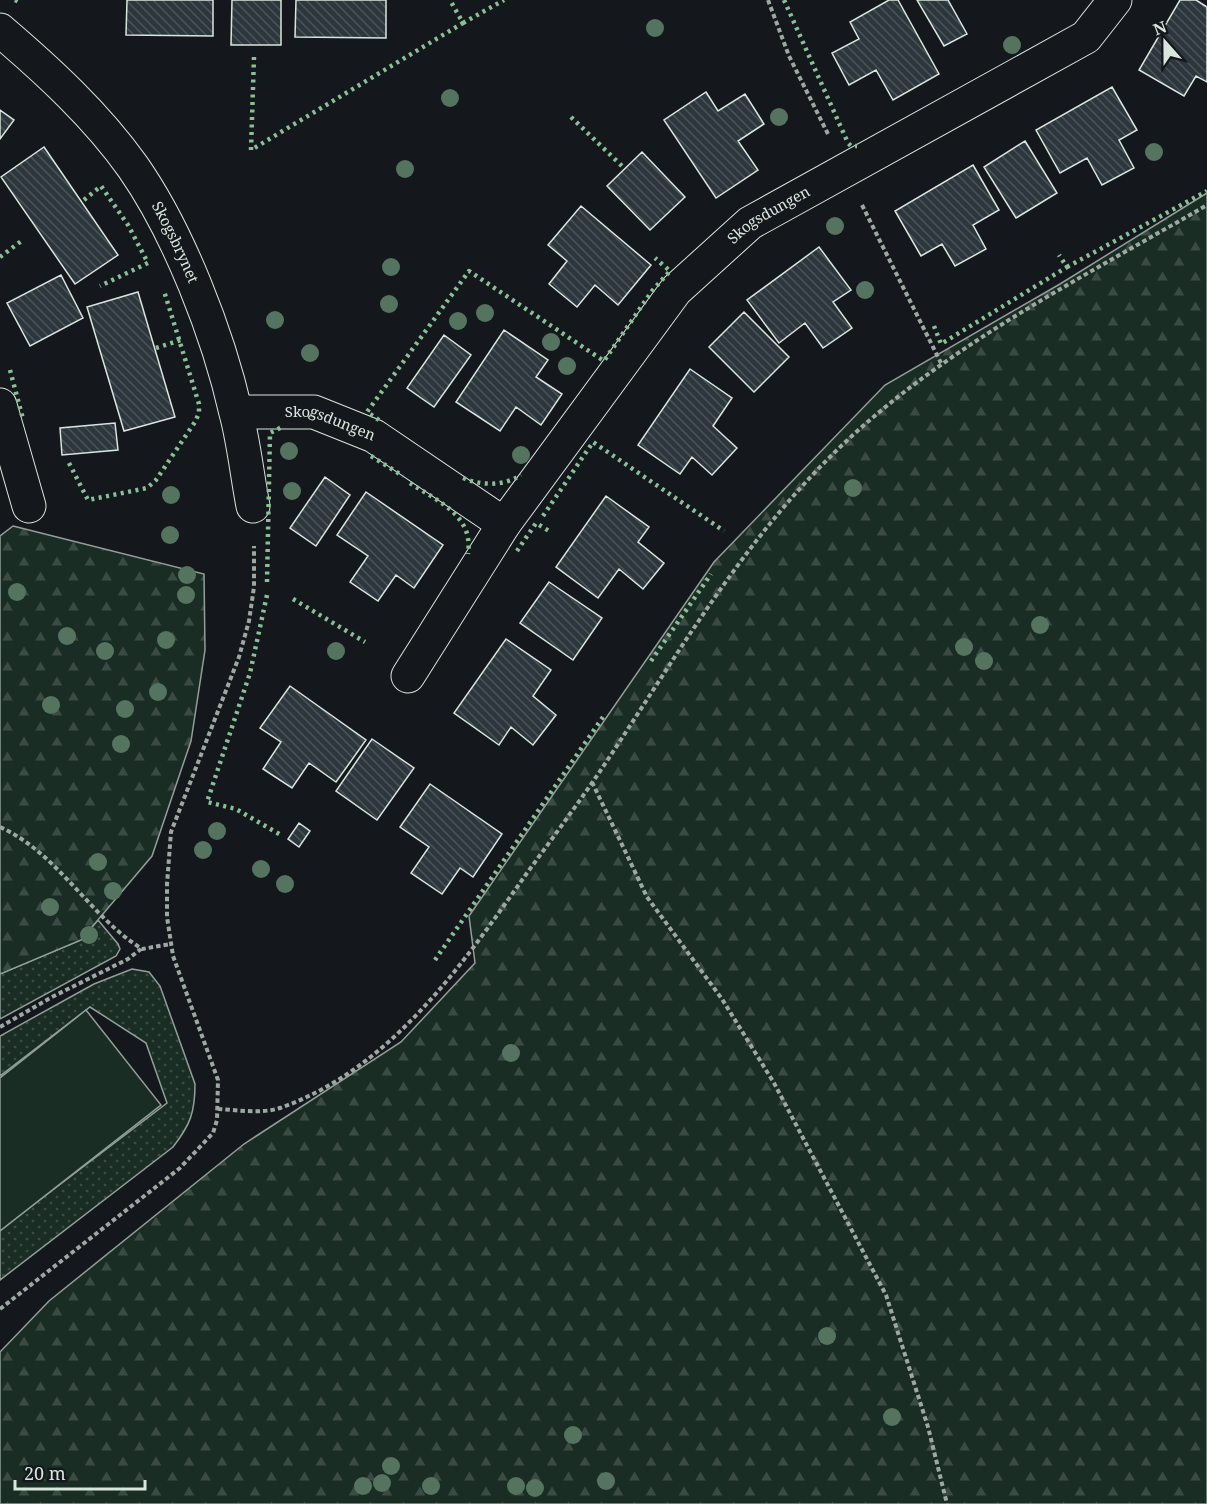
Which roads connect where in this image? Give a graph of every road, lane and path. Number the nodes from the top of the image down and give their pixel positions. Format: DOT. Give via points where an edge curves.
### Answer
graph roads {
  1 [pos="1114,0"];
  2 [pos="0,30"];
  3 [pos="1207,205"];
  4 [pos="0,405"];
  5 [pos="236,412"];
  6 [pos="29,506"];
  7 [pos="253,507"];
  8 [pos="504,524"];
  9 [pos="408,676"];
  10 [pos="592,782"];
  11 [pos="0,827"];
  12 [pos="171,944"];
  13 [pos="142,949"];
  14 [pos="0,1027"];
  15 [pos="218,1109"];
  16 [pos="0,1309"];
  17 [pos="947,1504"];
  1 -- 8 [label="street, Skogsdungen" via="1086,37 750,222 676,290"];
  2 -- 5 [label="street, Skogsbrynet" via="94,118 144,183 209,324"];
  3 -- 10 [label="path" via="941,363 892,399 840,447 765,528 689,633"];
  4 -- 6 [label="street"];
  5 -- 7 [label="street, Skogsbrynet"];
  5 -- 8 [label="street, Skogsdungen" via="314,412 374,436"];
  7 -- 12 [label="path" via="254,587 249,621 239,657 171,832 167,884"];
  8 -- 9 [label="street, Skogsdungen"];
  10 -- 15 [label="path" via="459,969 364,1062 315,1093 276,1110"];
  10 -- 17 [label="path" via="647,897 722,999 774,1083 886,1295 928,1426"];
  11 -- 13 [label="path" via="42,855 120,935"];
  12 -- 13 [label="path"];
  12 -- 15 [label="path" via="218,1080"];
  13 -- 14 [label="path"];
  15 -- 16 [label="path" via="213,1133 180,1168"];
}
